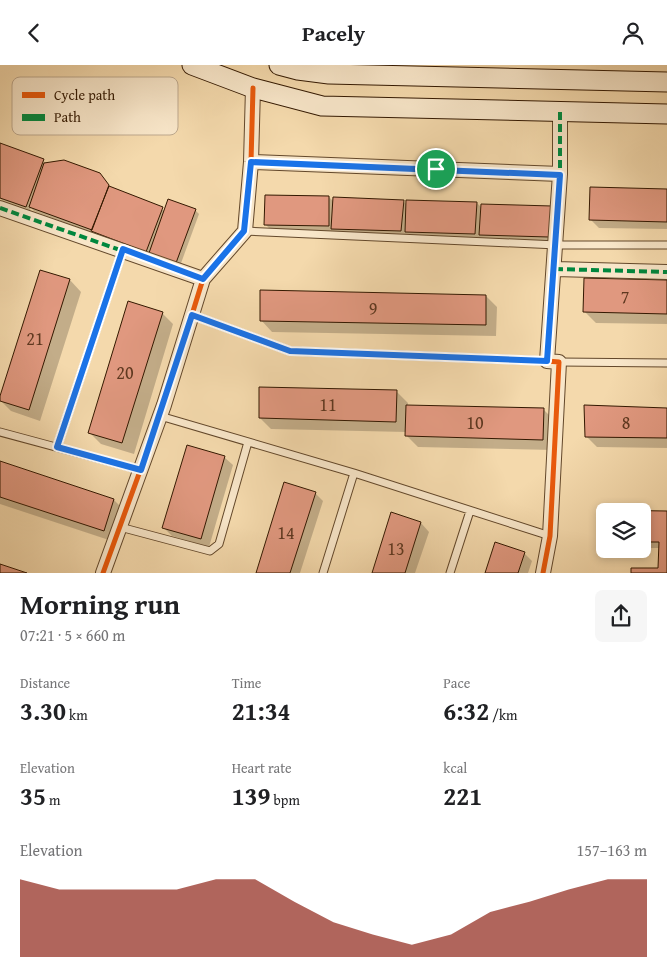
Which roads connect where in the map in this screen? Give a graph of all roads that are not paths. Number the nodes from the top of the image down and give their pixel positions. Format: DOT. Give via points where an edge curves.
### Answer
graph roads {
  1 [pos="192,65"];
  2 [pos="279,65"];
  3 [pos="667,81"];
  4 [pos="253,88"];
  5 [pos="560,112"];
  6 [pos="667,114"];
  7 [pos="251,162"];
  8 [pos="560,175"];
  9 [pos="0,208"];
  10 [pos="244,231"];
  11 [pos="557,245"];
  12 [pos="667,245"];
  13 [pos="123,249"];
  14 [pos="555,269"];
  15 [pos="667,272"];
  16 [pos="203,279"];
  17 [pos="192,315"];
  18 [pos="553,362"];
  19 [pos="667,363"];
  20 [pos="160,416"];
  21 [pos="0,432"];
  22 [pos="248,442"];
  23 [pos="57,447"];
  24 [pos="141,470"];
  25 [pos="354,473"];
  26 [pos="470,511"];
  27 [pos="120,527"];
  28 [pos="550,536"];
  29 [pos="103,573"];
  30 [pos="323,573"];
  31 [pos="450,573"];
  32 [pos="543,573"];
  1 -- 4 [label="main road"];
  2 -- 3 [label="main road" via="329,74"];
  4 -- 5 [label="main road" via="322,105"];
  4 -- 7 [label="street"];
  5 -- 6 [label="main road"];
  5 -- 8 [label="street"];
  7 -- 8 [label="street"];
  7 -- 10 [label="street"];
  8 -- 11 [label="street"];
  9 -- 13 [label="street"];
  10 -- 11 [label="lane"];
  10 -- 16 [label="street"];
  11 -- 12 [label="lane"];
  11 -- 14 [label="street"];
  13 -- 16 [label="street"];
  13 -- 23 [label="lane"];
  14 -- 15 [label="street"];
  14 -- 18 [label="street"];
  16 -- 17 [label="street"];
  17 -- 18 [label="lane" via="290,351"];
  17 -- 20 [label="street"];
  18 -- 19 [label="lane"];
  18 -- 28 [label="street"];
  20 -- 22 [label="lane"];
  20 -- 24 [label="street"];
  21 -- 23 [label="lane"];
  22 -- 25 [label="lane"];
  22 -- 27 [label="lane" via="219,544 210,551"];
  23 -- 24 [label="lane"];
  24 -- 27 [label="street"];
  25 -- 26 [label="lane"];
  25 -- 30 [label="lane"];
  26 -- 28 [label="lane"];
  26 -- 31 [label="lane"];
  27 -- 29 [label="street"];
  28 -- 32 [label="street"];
}
